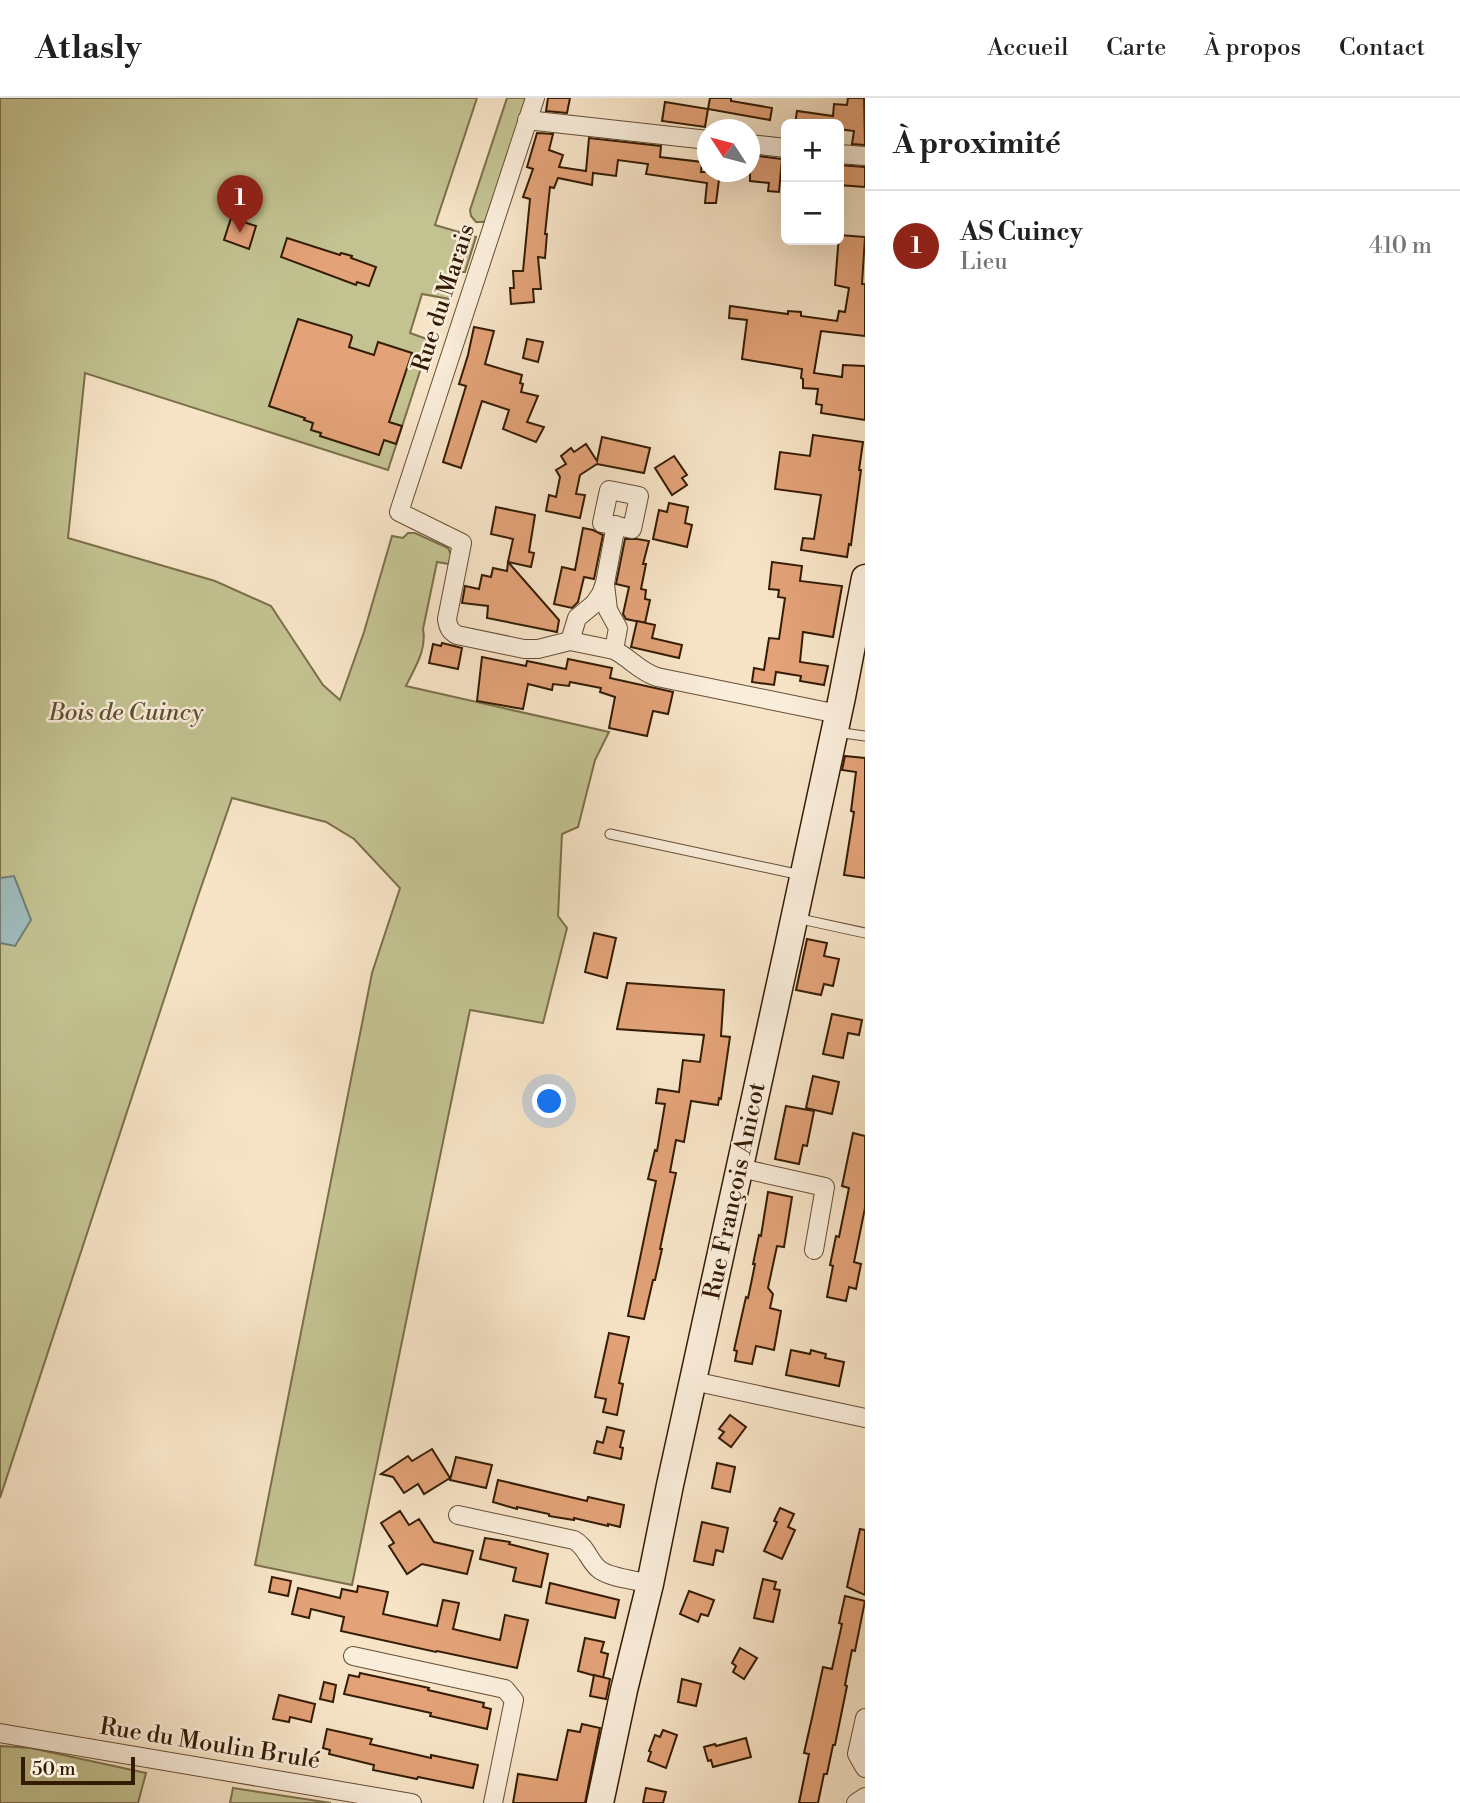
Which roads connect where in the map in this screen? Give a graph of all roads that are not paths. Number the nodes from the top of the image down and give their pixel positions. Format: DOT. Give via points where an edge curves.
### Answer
graph roads {
  1 [pos="535,98"];
  2 [pos="527,120"];
  3 [pos="697,139"];
  4 [pos="760,145"];
  5 [pos="781,147"];
  6 [pos="844,154"];
  7 [pos="865,156"];
  8 [pos="616,525"];
  9 [pos="865,579"];
  10 [pos="605,583"];
  11 [pos="570,641"];
  12 [pos="614,650"];
  13 [pos="836,723"];
  14 [pos="865,736"];
  15 [pos="610,834"];
  16 [pos="803,876"];
  17 [pos="794,918"];
  18 [pos="865,933"];
  19 [pos="740,1168"];
  20 [pos="814,1250"];
  21 [pos="693,1381"];
  22 [pos="865,1418"];
  23 [pos="458,1515"];
  24 [pos="650,1584"];
  25 [pos="353,1656"];
  26 [pos="865,1718"];
  27 [pos="0,1733"];
  28 [pos="865,1768"];
  29 [pos="865,1797"];
  30 [pos="412,1803"];
  31 [pos="493,1803"];
  32 [pos="600,1803"];
  33 [pos="856,1803"];
  1 -- 2 [label="street, Rue du Marais"];
  2 -- 3 [label="street"];
  2 -- 11 [label="street, Rue du Marais" via="399,512 462,543 447,619 453,633 531,650"];
  4 -- 5 [label="street"];
  6 -- 7 [label="street"];
  8 -- 10 [label="street"];
  9 -- 13 [label="street, Rue François Anicot"];
  10 -- 11 [label="street" via="598,599 577,618"];
  10 -- 12 [label="street" via="606,603 618,628"];
  11 -- 12 [label="street"];
  12 -- 13 [label="street" via="657,677"];
  13 -- 14 [label="lane"];
  13 -- 16 [label="street, Rue François Anicot"];
  15 -- 16 [label="lane"];
  16 -- 17 [label="street, Rue François Anicot"];
  17 -- 18 [label="lane"];
  17 -- 19 [label="street, Rue François Anicot"];
  19 -- 20 [label="street" via="825,1186"];
  19 -- 21 [label="street, Rue François Anicot"];
  21 -- 22 [label="street"];
  21 -- 24 [label="street, Rue François Anicot"];
  23 -- 24 [label="street" via="574,1540 602,1571"];
  24 -- 32 [label="street, Rue François Anicot"];
  25 -- 31 [label="street" via="505,1689 514,1700"];
  26 -- 28 [label="street" via="857,1754"];
  27 -- 30 [label="street, Rue du Moulin Brulé"];
  29 -- 33 [label="street"];
}
